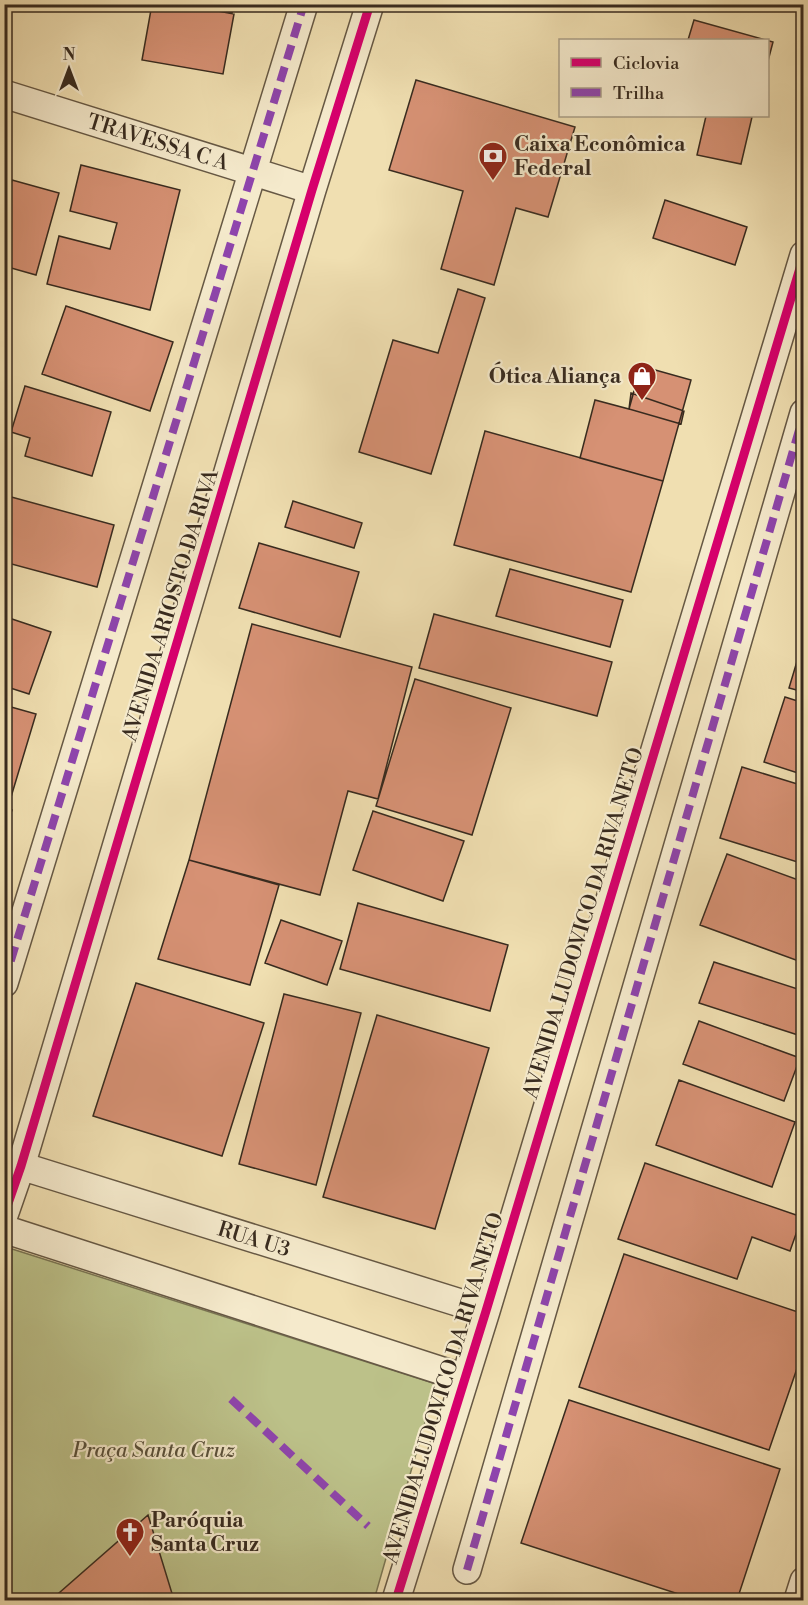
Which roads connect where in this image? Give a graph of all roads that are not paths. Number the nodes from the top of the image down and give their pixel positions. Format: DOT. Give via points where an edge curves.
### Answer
graph roads {
  1 [pos="304,4"];
  2 [pos="370,4"];
  3 [pos="5,94"];
  4 [pos="253,171"];
  5 [pos="312,190"];
  6 [pos="804,255"];
  7 [pos="804,413"];
  8 [pos="4,983"];
  9 [pos="21,1166"];
  10 [pos="4,1215"];
  11 [pos="4,1230"];
  12 [pos="486,1311"];
  13 [pos="464,1378"];
  14 [pos="467,1570"];
  15 [pos="804,1581"];
  16 [pos="404,1599"];
  17 [pos="798,1600"];
  1 -- 4 [label="street"];
  2 -- 5 [label="street, AVENIDA ARIOSTO DA RIVA"];
  3 -- 4 [label="street, TRAVESSA C A"];
  4 -- 5 [label="street, TRAVESSA C A"];
  4 -- 8 [label="street"];
  5 -- 9 [label="street, AVENIDA ARIOSTO DA RIVA"];
  6 -- 12 [label="street, AVENIDA LUDOVICO DA RIVA NETO"];
  7 -- 14 [label="street"];
  9 -- 10 [label="street, AVENIDA ARIOSTO DA RIVA"];
  9 -- 12 [label="street, RUA U3"];
  11 -- 13 [label="street"];
  12 -- 13 [label="street, AVENIDA LUDOVICO DA RIVA NETO"];
  13 -- 16 [label="street, AVENIDA LUDOVICO DA RIVA NETO"];
  15 -- 17 [label="street"];
}
